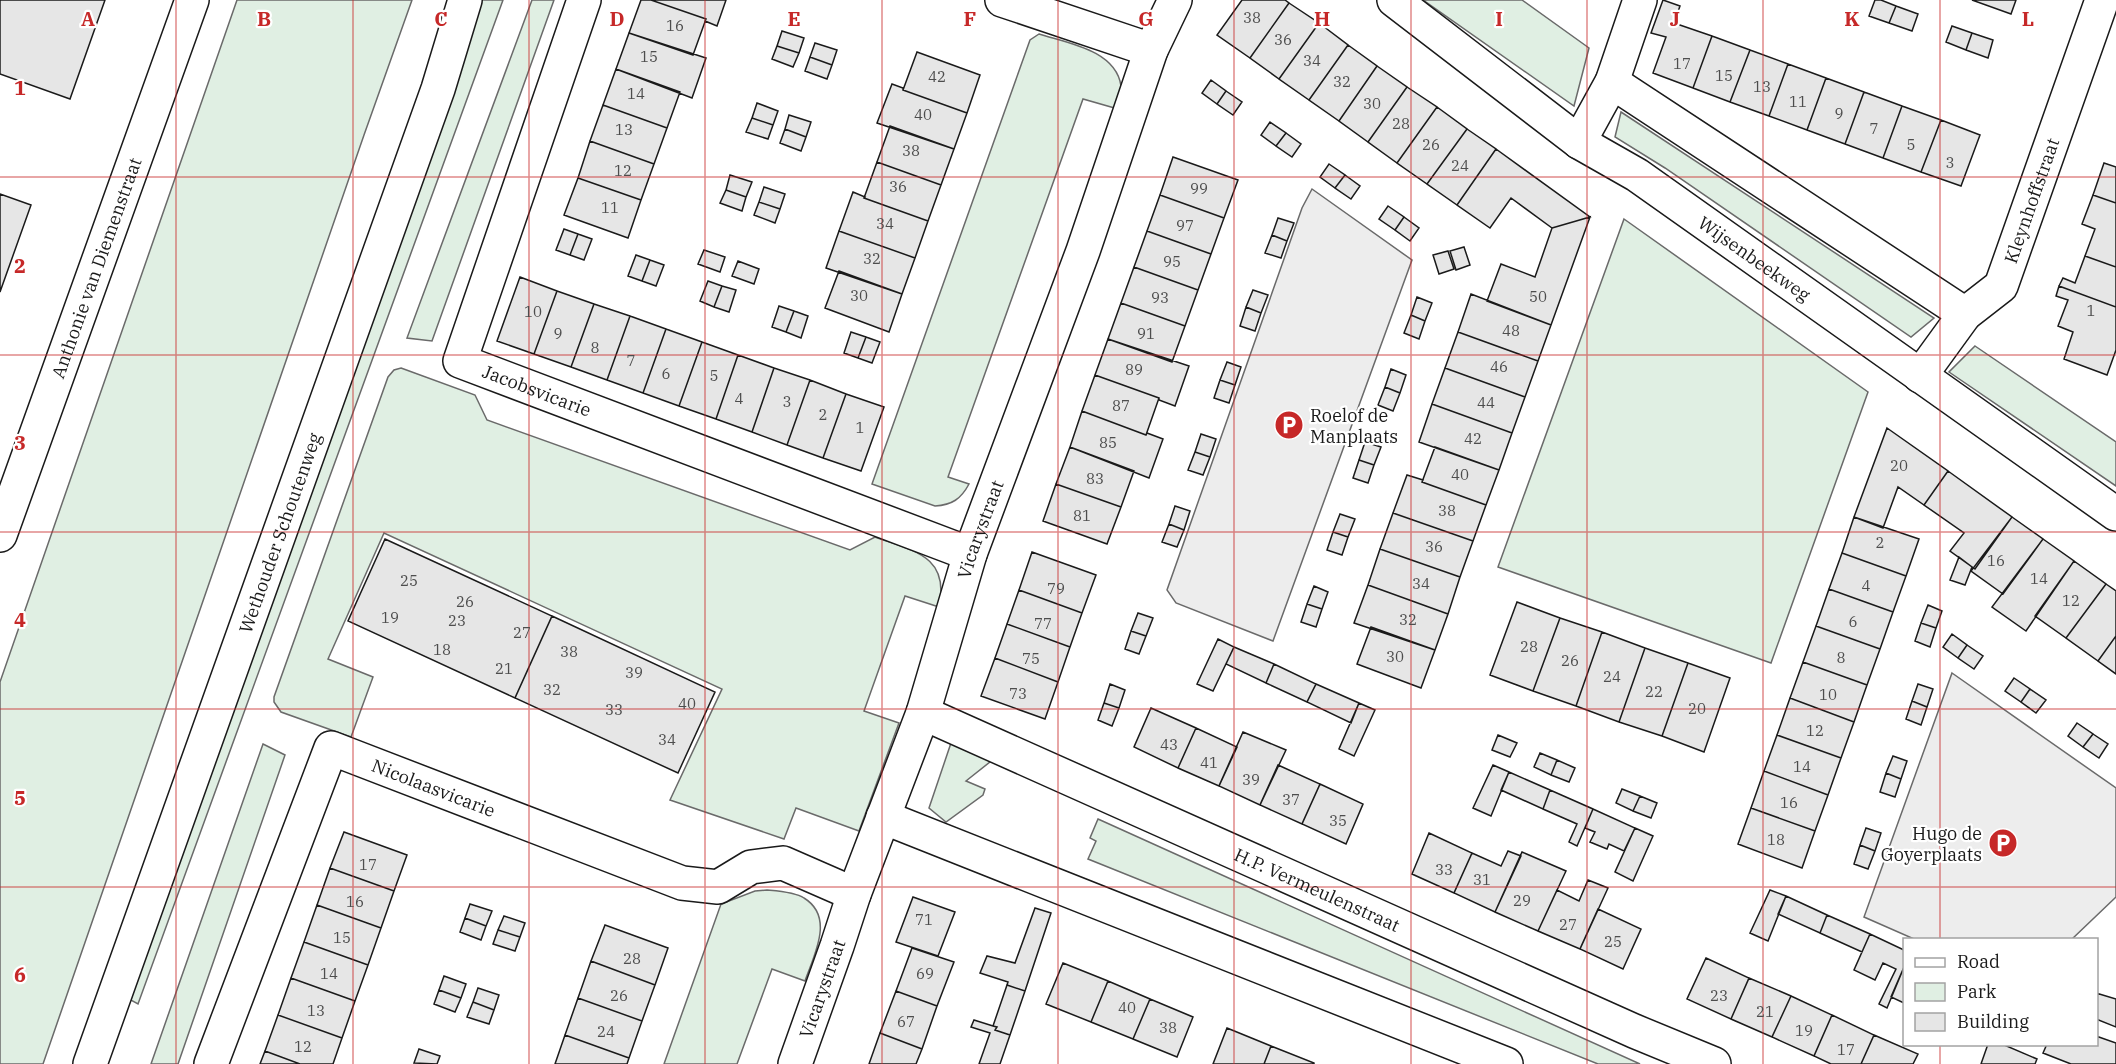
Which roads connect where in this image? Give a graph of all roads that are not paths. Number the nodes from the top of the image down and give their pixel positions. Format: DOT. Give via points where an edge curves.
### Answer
graph roads {
  1 [pos="192,0"];
  2 [pos="465,0"];
  3 [pos="584,0"];
  4 [pos="1002,0"];
  5 [pos="1175,0"];
  6 [pos="1394,0"];
  7 [pos="1641,0"];
  8 [pos="2102,0"];
  9 [pos="1151,50"];
  10 [pos="1612,82"];
  11 [pos="1579,142"];
  12 [pos="1965,314"];
  13 [pos="1920,376"];
  14 [pos="2116,514"];
  15 [pos="0,535"];
  16 [pos="970,554"];
  17 [pos="923,713"];
  18 [pos="883,817"];
  19 [pos="854,894"];
  20 [pos="90,1064"];
  21 [pos="211,1064"];
  22 [pos="795,1064"];
  23 [pos="1506,1064"];
  24 [pos="1714,1064"];
  1 -- 15 [label="street, Anthonie van Diemenstraat"];
  2 -- 20 [label="street, Wethouder Schoutenweg" via="438,89"];
  3 -- 16 [label="street, Jacobsvicarie" via="460,361"];
  4 -- 9 [label="street"];
  5 -- 9 [label="street, Vicarystraat"];
  6 -- 11 [label="street, Wijsenbeekweg"];
  7 -- 10 [label="street"];
  8 -- 12 [label="street, Kleynhoffstraat" via="2001,286"];
  9 -- 16 [label="street, Vicarystraat" via="1083,251"];
  10 -- 11 [label="street"];
  10 -- 12 [label="street"];
  11 -- 13 [label="street, Wijsenbeekweg" via="1637,175"];
  12 -- 13 [label="street, Kleynhoffstraat"];
  13 -- 14 [label="street, Wijsenbeekweg"];
  16 -- 17 [label="street, Vicarystraat"];
  17 -- 18 [label="street, Vicarystraat"];
  17 -- 24 [label="street, H.P. Vermeulenstraat"];
  18 -- 19 [label="street, Vicarystraat"];
  18 -- 23 [label="street"];
  19 -- 21 [label="street, Nicolaasvicarie" via="783,863 751,867 718,887 682,883 331,748"];
  19 -- 22 [label="street, Vicarystraat"];
}
